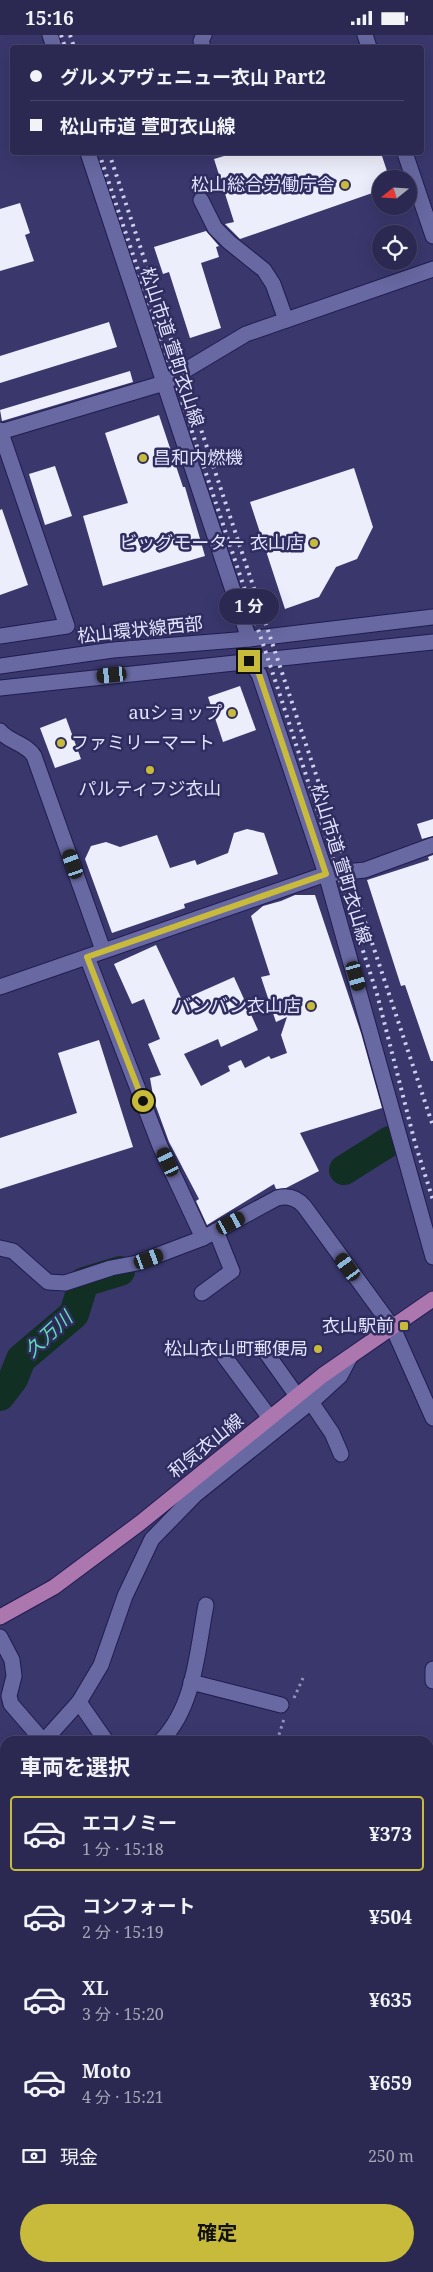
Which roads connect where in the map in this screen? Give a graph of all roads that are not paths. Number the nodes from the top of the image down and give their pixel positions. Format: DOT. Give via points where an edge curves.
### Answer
graph roads {
  1 [pos="89,155"];
  2 [pos="406,155"];
  3 [pos="201,200"];
  4 [pos="433,236"];
  5 [pos="433,269"];
  6 [pos="286,320"];
  7 [pos="164,383"];
  8 [pos="0,431"];
  9 [pos="433,617"];
  10 [pos="0,636"];
  11 [pos="249,639"];
  12 [pos="433,642"];
  13 [pos="249,661"];
  14 [pos="0,666"];
  15 [pos="0,688"];
  16 [pos="0,731"];
  17 [pos="433,845"];
  18 [pos="326,874"];
  19 [pos="103,951"];
  20 [pos="87,957"];
  21 [pos="0,987"];
  22 [pos="216,1231"];
  23 [pos="203,1238"];
  24 [pos="0,1248"];
  25 [pos="433,1257"];
  26 [pos="202,1293"];
  27 [pos="433,1299"];
  28 [pos="393,1329"];
  29 [pos="265,1351"];
  30 [pos="224,1356"];
  31 [pos="350,1357"];
  32 [pos="297,1396"];
  33 [pos="311,1402"];
  34 [pos="270,1418"];
  35 [pos="433,1418"];
  36 [pos="341,1454"];
  37 [pos="206,1605"];
  38 [pos="0,1617"];
  39 [pos="0,1637"];
  40 [pos="433,1669"];
  41 [pos="433,1681"];
  42 [pos="191,1682"];
  43 [pos="80,1702"];
  44 [pos="281,1705"];
  45 [pos="40,1736"];
  46 [pos="49,1736"];
  47 [pos="103,1736"];
  48 [pos="165,1736"];
  1 -- 7 [label="street, 松山市道 萱町衣山線"];
  2 -- 4 [label="street"];
  3 -- 6 [label="street" via="215,228 264,270 273,283"];
  5 -- 6 [label="street"];
  6 -- 7 [label="street" via="246,334"];
  7 -- 8 [label="street"];
  7 -- 11 [label="street, 松山市道 萱町衣山線"];
  8 -- 10 [label="street" via="67,626"];
  9 -- 11 [label="street, 松山環状線西部"];
  11 -- 14 [label="street, 松山環状線西部" via="113,650"];
  12 -- 13 [label="street"];
  13 -- 15 [label="street"];
  13 -- 18 [label="street, 松山市道 萱町衣山線" via="259,674"];
  16 -- 19 [label="street" via="34,756"];
  17 -- 18 [label="street" via="364,870"];
  18 -- 19 [label="street"];
  18 -- 25 [label="street, 松山市道 萱町衣山線"];
  19 -- 20 [label="street"];
  20 -- 21 [label="street"];
  20 -- 23 [label="street" via="160,1146"];
  22 -- 23 [label="street"];
  22 -- 26 [label="street" via="232,1271"];
  22 -- 28 [label="street" via="277,1198 296,1199"];
  23 -- 24 [label="street" via="137,1263 61,1284 44,1280 13,1251"];
  27 -- 28 [label="main road, 和気衣山線"];
  28 -- 31 [label="main road, 和気衣山線"];
  28 -- 35 [label="street"];
  29 -- 32 [label="street"];
  30 -- 34 [label="street"];
  31 -- 32 [label="main road, 和気衣山線"];
  31 -- 33 [label="street" via="340,1376"];
  32 -- 34 [label="main road, 和気衣山線"];
  33 -- 36 [label="street" via="332,1433"];
  33 -- 43 [label="street" via="195,1495 152,1539 125,1596 101,1665"];
  34 -- 38 [label="main road, 和気衣山線" via="140,1523 54,1587"];
  37 -- 42 [label="street"];
  39 -- 45 [label="street" via="12,1660 11,1704"];
  40 -- 41 [label="street"];
  42 -- 44 [label="street"];
  42 -- 48 [label="street" via="178,1720"];
  43 -- 46 [label="street"];
  43 -- 47 [label="street"];
}
